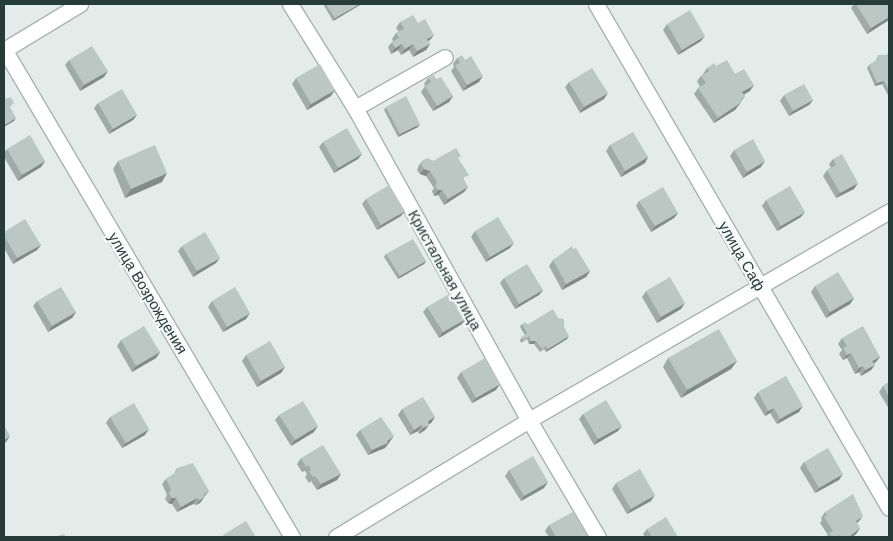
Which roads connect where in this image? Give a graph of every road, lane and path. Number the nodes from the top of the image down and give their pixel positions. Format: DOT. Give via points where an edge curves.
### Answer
graph roads {
  1 [pos="80,4"];
  2 [pos="290,4"];
  3 [pos="596,4"];
  4 [pos="4,50"];
  5 [pos="444,57"];
  6 [pos="355,108"];
  7 [pos="889,211"];
  8 [pos="760,287"];
  9 [pos="529,420"];
  10 [pos="889,508"];
  11 [pos="292,537"];
  12 [pos="336,537"];
  13 [pos="598,537"];
  1 -- 4 [label="street"];
  2 -- 6 [label="street, Кристальная улица"];
  3 -- 8 [label="street, улица Саф"];
  4 -- 11 [label="street, улица Возрождения"];
  5 -- 6 [label="street"];
  6 -- 9 [label="street, Кристальная улица"];
  7 -- 8 [label="street"];
  8 -- 9 [label="street"];
  8 -- 10 [label="street, улица Саф"];
  9 -- 12 [label="street"];
  9 -- 13 [label="street, Кристальная улица"];
}
